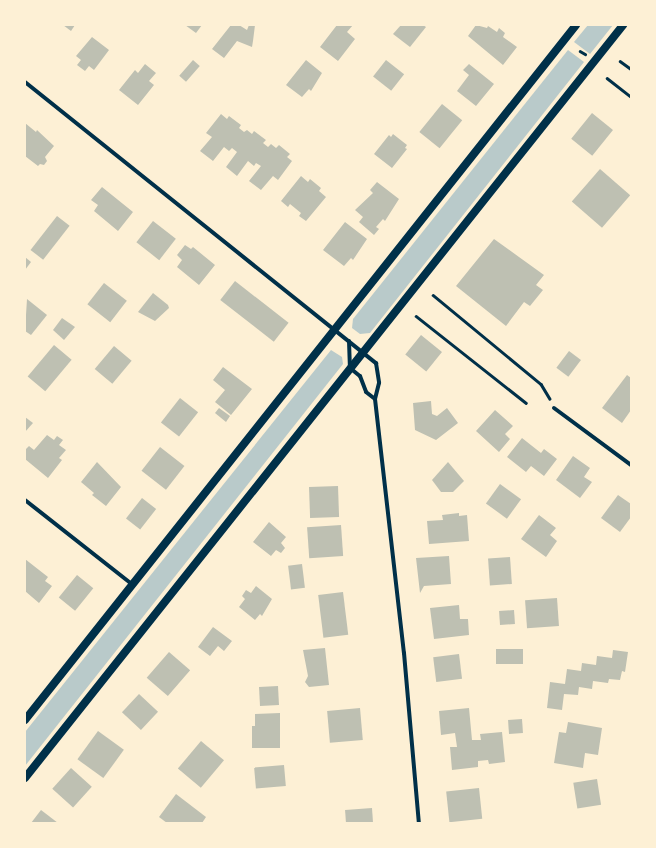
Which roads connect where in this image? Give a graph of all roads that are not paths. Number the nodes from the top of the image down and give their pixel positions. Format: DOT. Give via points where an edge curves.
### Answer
graph roads {
  1 [pos="576,25"];
  2 [pos="623,25"];
  3 [pos="25,82"];
  4 [pos="334,330"];
  5 [pos="350,341"];
  6 [pos="363,352"];
  7 [pos="350,368"];
  8 [pos="375,399"];
  9 [pos="554,408"];
  10 [pos="631,465"];
  11 [pos="25,500"];
  12 [pos="133,585"];
  13 [pos="25,720"];
  14 [pos="25,778"];
  15 [pos="419,823"];
  1 -- 4 [label="main road"];
  2 -- 6 [label="main road"];
  3 -- 4 [label="street"];
  4 -- 5 [label="street"];
  4 -- 12 [label="main road"];
  5 -- 6 [label="street"];
  5 -- 7 [label="street"];
  6 -- 7 [label="main road"];
  6 -- 8 [label="street" via="376,363 379,383"];
  7 -- 8 [label="street" via="360,376 366,392"];
  7 -- 14 [label="main road"];
  8 -- 15 [label="street" via="404,653"];
  9 -- 10 [label="street"];
  11 -- 12 [label="street"];
  12 -- 13 [label="main road"];
}
